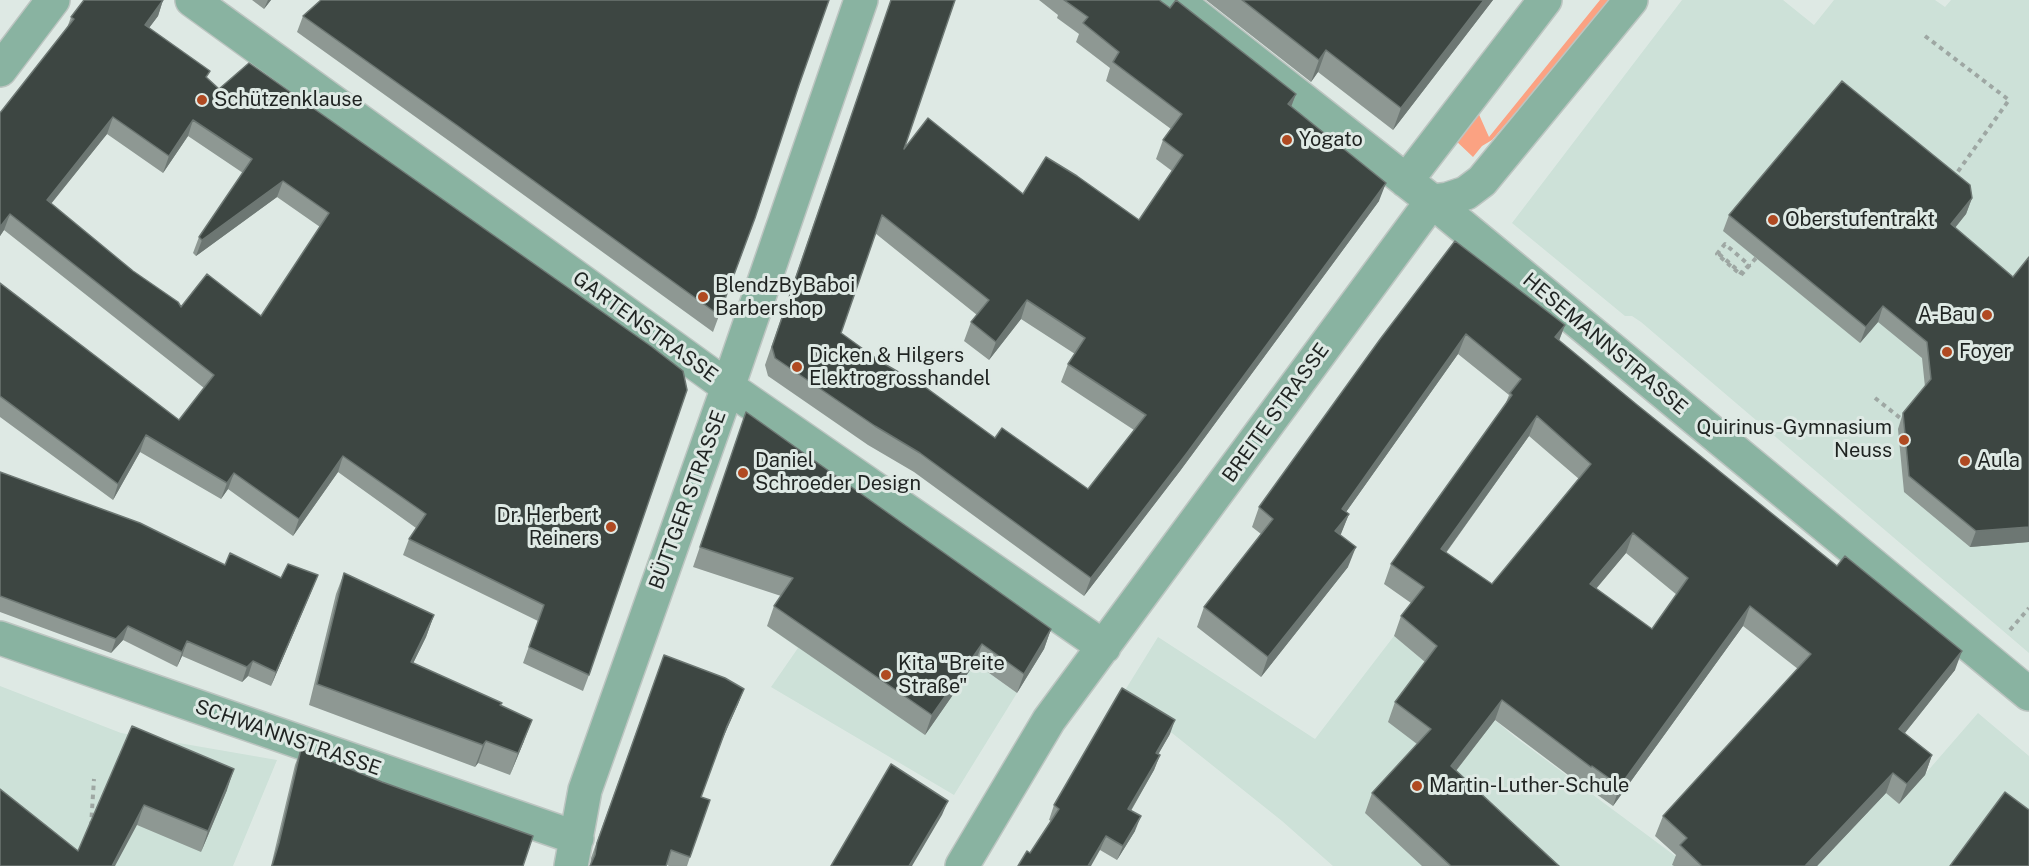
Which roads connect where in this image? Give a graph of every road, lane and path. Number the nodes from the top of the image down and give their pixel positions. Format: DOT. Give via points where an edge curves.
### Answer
graph roads {
  1 [pos="52,0"];
  2 [pos="192,0"];
  3 [pos="861,0"];
  4 [pos="1176,0"];
  5 [pos="1545,0"];
  6 [pos="1631,0"];
  7 [pos="1925,36"];
  8 [pos="0,70"];
  9 [pos="1953,179"];
  10 [pos="1406,181"];
  11 [pos="1432,201"];
  12 [pos="1719,254"];
  13 [pos="1749,265"];
  14 [pos="728,387"];
  15 [pos="1875,398"];
  16 [pos="1904,422"];
  17 [pos="2029,608"];
  18 [pos="2021,616"];
  19 [pos="0,638"];
  20 [pos="1104,647"];
  21 [pos="2029,694"];
  22 [pos="94,779"];
  23 [pos="94,830"];
  24 [pos="574,852"];
  25 [pos="963,866"];
  1 -- 8 [label="street"];
  2 -- 14 [label="street, GARTENSTRASSE"];
  3 -- 14 [label="street, BÜTTGER STRASSE"];
  4 -- 10 [label="street, HESEMANNSTRASSE"];
  5 -- 10 [label="street"];
  6 -- 11 [label="street" via="1482,181 1466,193"];
  7 -- 9 [label="path" via="2009,100"];
  10 -- 11 [label="street, HESEMANNSTRASSE"];
  11 -- 20 [label="street, BREITE STRASSE"];
  11 -- 21 [label="street, HESEMANNSTRASSE"];
  12 -- 13 [label="path" via="1741,273"];
  13 -- 13 [label="path" via="1725,244 1717,254 1741,275 1756,257"];
  14 -- 20 [label="street, GARTENSTRASSE"];
  14 -- 24 [label="street, BÜTTGER STRASSE" via="585,790"];
  15 -- 16 [label="path"];
  17 -- 18 [label="path"];
  19 -- 24 [label="street, SCHWANNSTRASSE"];
  20 -- 25 [label="street, BREITE STRASSE" via="1049,720"];
  22 -- 23 [label="path"];
}
